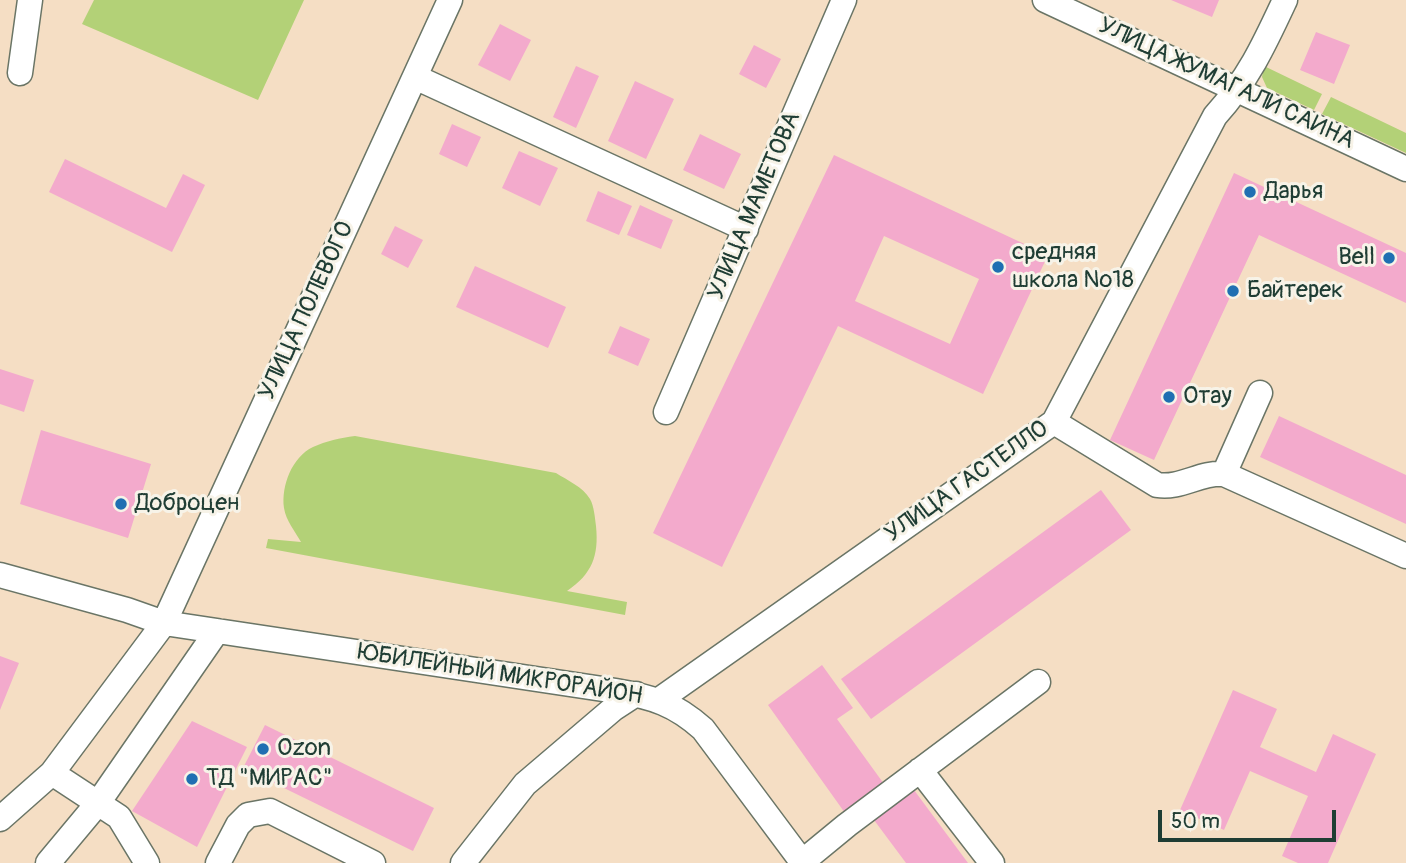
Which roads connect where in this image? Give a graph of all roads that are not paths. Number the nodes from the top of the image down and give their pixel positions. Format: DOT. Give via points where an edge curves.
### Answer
graph roads {
  1 [pos="30,0"];
  2 [pos="450,0"];
  3 [pos="844,0"];
  4 [pos="1045,0"];
  5 [pos="1286,0"];
  6 [pos="20,73"];
  7 [pos="415,77"];
  8 [pos="1238,90"];
  9 [pos="1406,169"];
  10 [pos="746,229"];
  11 [pos="1260,393"];
  12 [pos="666,412"];
  13 [pos="1054,422"];
  14 [pos="1224,474"];
  15 [pos="1406,556"];
  16 [pos="0,575"];
  17 [pos="164,623"];
  18 [pos="217,631"];
  19 [pos="1038,682"];
  20 [pos="648,697"];
  21 [pos="920,770"];
  22 [pos="52,773"];
  23 [pos="98,803"];
  24 [pos="0,819"];
  25 [pos="803,862"];
  26 [pos="48,863"];
  27 [pos="147,863"];
  28 [pos="218,863"];
  29 [pos="373,863"];
  30 [pos="463,863"];
  31 [pos="992,863"];
  1 -- 6 [label="street"];
  2 -- 7 [label="street, УЛИЦА ПОЛЕВОГО"];
  3 -- 10 [label="street, УЛИЦА МАМЕТОВА"];
  4 -- 8 [label="street, УЛИЦА ЖУМАГАЛИ САИНА"];
  5 -- 8 [label="street, УЛИЦА ГАСТЕЛЛО"];
  7 -- 10 [label="street"];
  7 -- 17 [label="street, УЛИЦА ПОЛЕВОГО"];
  8 -- 9 [label="street, УЛИЦА ЖУМАГАЛИ САИНА"];
  8 -- 13 [label="street, УЛИЦА ГАСТЕЛЛО" via="1215,116"];
  10 -- 12 [label="street, УЛИЦА МАМЕТОВА"];
  11 -- 14 [label="street"];
  13 -- 14 [label="street" via="1157,485"];
  13 -- 20 [label="street, УЛИЦА ГАСТЕЛЛО"];
  14 -- 15 [label="street"];
  16 -- 17 [label="street, ЮБИЛЕЙНЫЙ МИКРОРАЙОН"];
  17 -- 18 [label="street, ЮБИЛЕЙНЫЙ МИКРОРАЙОН"];
  17 -- 22 [label="street, УЛИЦА ПОЛЕВОГО"];
  18 -- 20 [label="street, ЮБИЛЕЙНЫЙ МИКРОРАЙОН"];
  18 -- 23 [label="street"];
  19 -- 21 [label="street"];
  20 -- 25 [label="street, ЮБИЛЕЙНЫЙ МИКРОРАЙОН" via="684,712 703,729"];
  20 -- 30 [label="street, УЛИЦА ГАСТЕЛЛО" via="613,709 526,785"];
  21 -- 25 [label="street"];
  21 -- 31 [label="street"];
  22 -- 23 [label="street"];
  22 -- 24 [label="street, УЛИЦА ПОЛЕВОГО"];
  23 -- 26 [label="street"];
  23 -- 27 [label="street" via="119,817"];
  28 -- 29 [label="street" via="238,825 248,815 270,811"];
}
